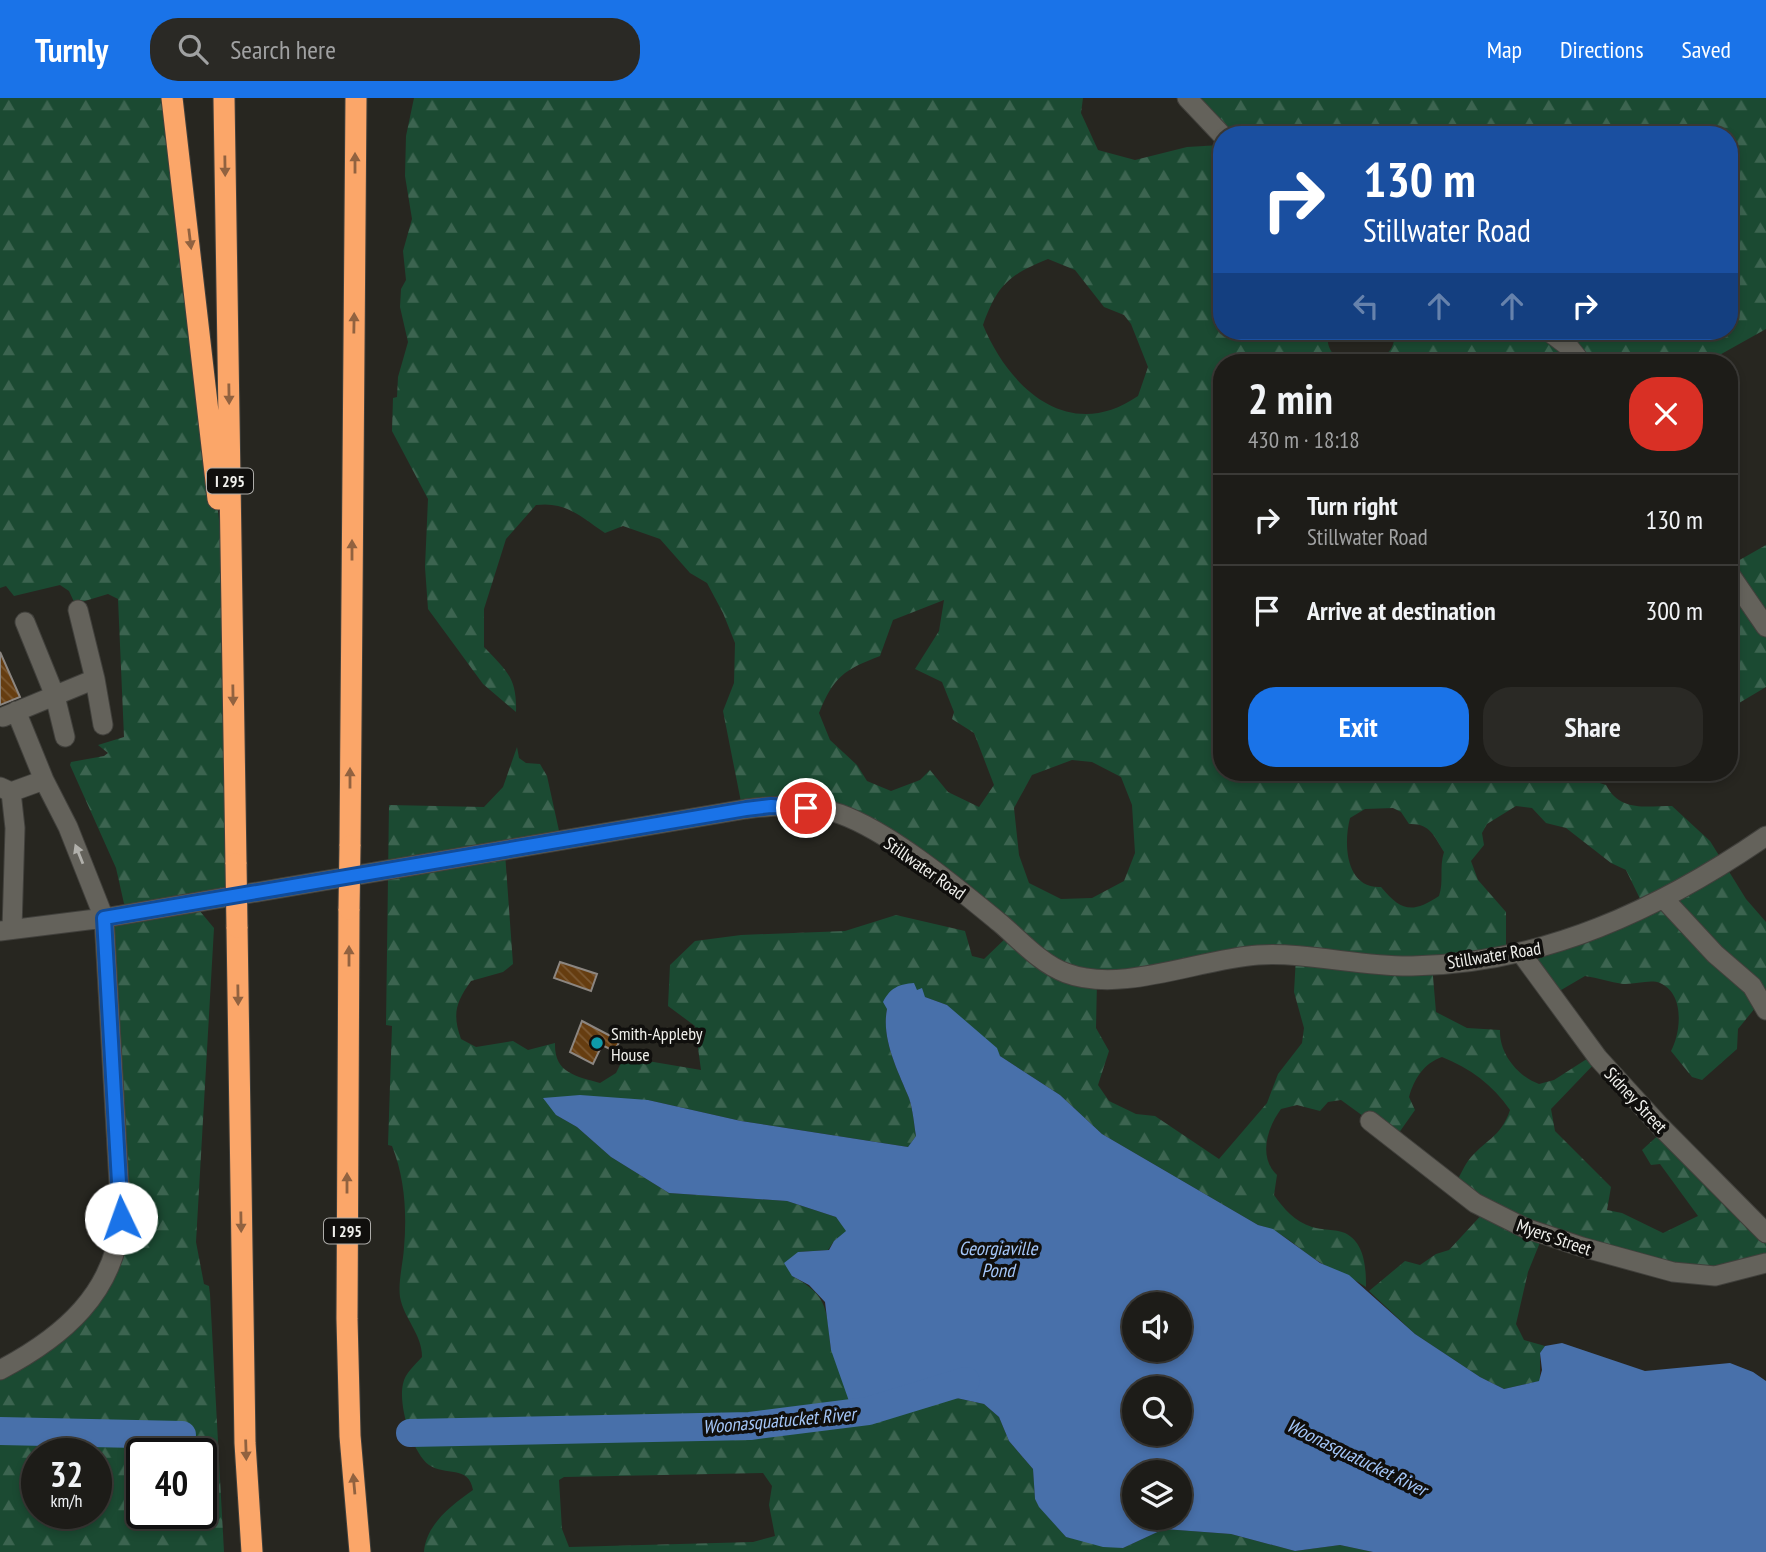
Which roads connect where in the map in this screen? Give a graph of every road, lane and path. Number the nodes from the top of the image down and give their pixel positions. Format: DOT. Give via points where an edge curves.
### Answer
graph roads {
  1 [pos="172,98"];
  2 [pos="224,98"];
  3 [pos="358,98"];
  4 [pos="1187,98"];
  5 [pos="1213,126"];
  6 [pos="1560,340"];
  7 [pos="1575,354"];
  8 [pos="1738,586"];
  9 [pos="78,610"];
  10 [pos="25,622"];
  11 [pos="1766,627"];
  12 [pos="232,652"];
  13 [pos="95,679"];
  14 [pos="55,696"];
  15 [pos="103,725"];
  16 [pos="65,737"];
  17 [pos="44,780"];
  18 [pos="6,789"];
  19 [pos="1766,836"];
  20 [pos="1664,899"];
  21 [pos="104,918"];
  22 [pos="6,930"];
  23 [pos="1521,953"];
  24 [pos="1766,1010"];
  25 [pos="1370,1121"];
  26 [pos="1766,1233"];
  27 [pos="1766,1263"];
  28 [pos="0,1370"];
  29 [pos="252,1552"];
  30 [pos="360,1552"];
  1 -- 12 [label="highway, one-way"];
  2 -- 12 [label="highway, I 295, one-way"];
  30 -- 3 [label="highway, I 295, one-way, bridge" via="350,1436 347,1319"];
  4 -- 5 [label="street"];
  6 -- 7 [label="street"];
  8 -- 11 [label="street"];
  9 -- 13 [label="street"];
  10 -- 14 [label="street"];
  12 -- 29 [label="highway, I 295, one-way, bridge" via="245,1431"];
  13 -- 14 [label="street"];
  13 -- 15 [label="street"];
  14 -- 16 [label="street"];
  14 -- 17 [label="street" via="9,714"];
  17 -- 18 [label="street"];
  21 -- 17 [label="street, one-way"];
  18 -- 22 [label="street" via="15,828"];
  19 -- 20 [label="street, Stillwater Road"];
  20 -- 23 [label="street, Stillwater Road" via="1569,940"];
  20 -- 24 [label="street" via="1752,986"];
  21 -- 22 [label="street, Stillwater Road"];
  21 -- 23 [label="street, Stillwater Road" via="783,806 838,814 901,847 1045,961 1077,976 1111,979 1256,955 1414,967"];
  21 -- 28 [label="street" via="120,1240 100,1289 72,1322"];
  23 -- 26 [label="street, Sidney Street" via="1598,1058"];
  25 -- 27 [label="street, Myers Street" via="1475,1203 1525,1228 1673,1272 1715,1276"];
}
